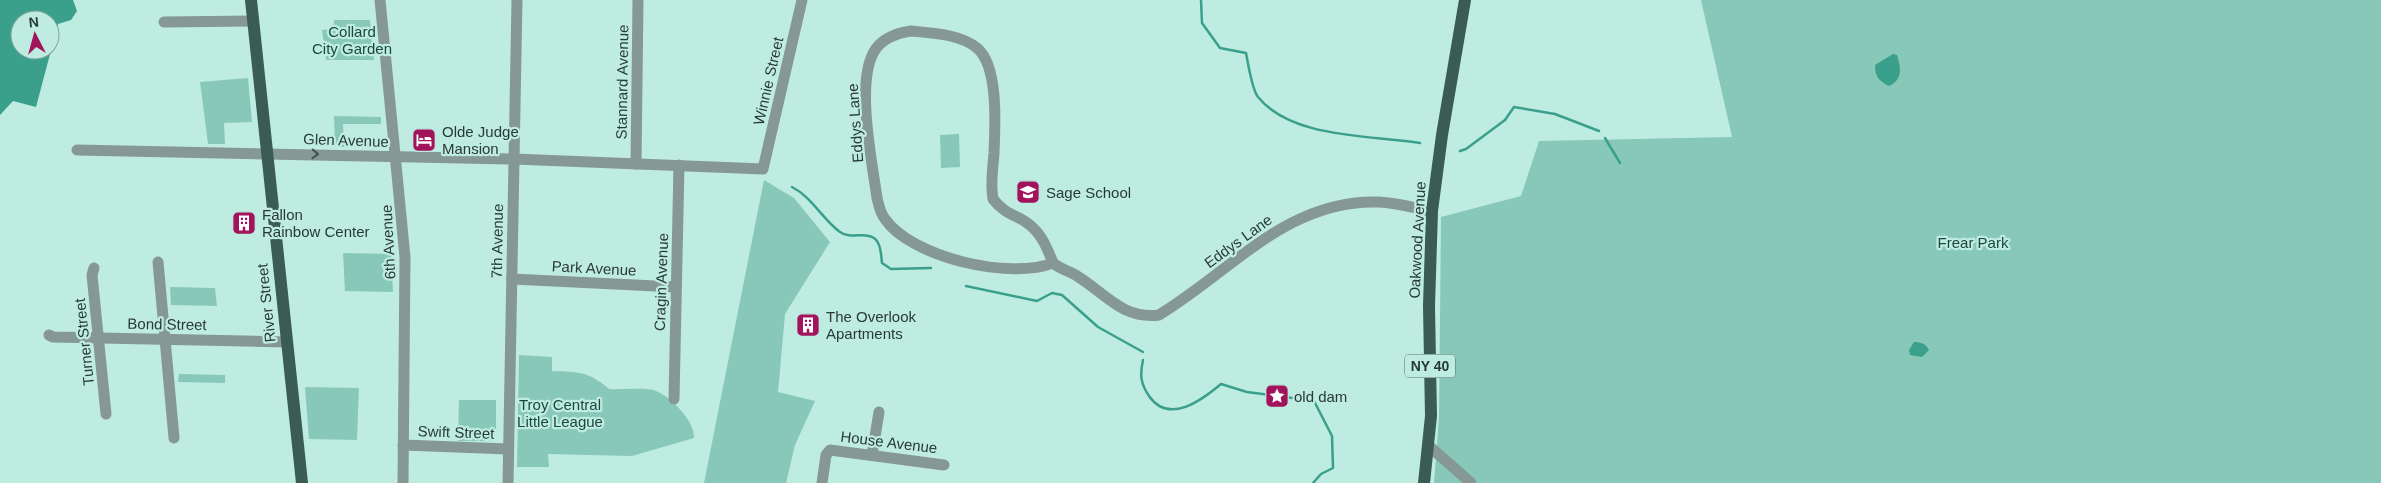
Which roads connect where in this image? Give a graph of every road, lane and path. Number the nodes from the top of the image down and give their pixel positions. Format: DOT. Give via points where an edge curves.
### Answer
graph roads {
  1 [pos="251,0"];
  2 [pos="380,0"];
  3 [pos="517,0"];
  4 [pos="638,0"];
  5 [pos="802,0"];
  6 [pos="1465,0"];
  7 [pos="253,21"];
  8 [pos="164,22"];
  9 [pos="77,150"];
  10 [pos="266,153"];
  11 [pos="396,157"];
  12 [pos="514,159"];
  13 [pos="636,164"];
  14 [pos="679,165"];
  15 [pos="764,169"];
  16 [pos="1432,211"];
  17 [pos="158,262"];
  18 [pos="1053,263"];
  19 [pos="94,268"];
  20 [pos="512,279"];
  21 [pos="676,287"];
  22 [pos="49,334"];
  23 [pos="165,338"];
  24 [pos="98,339"];
  25 [pos="286,342"];
  26 [pos="674,399"];
  27 [pos="879,412"];
  28 [pos="106,414"];
  29 [pos="174,438"];
  30 [pos="404,445"];
  31 [pos="1429,446"];
  32 [pos="508,449"];
  33 [pos="872,455"];
  34 [pos="944,465"];
  35 [pos="302,483"];
  36 [pos="403,483"];
  37 [pos="508,483"];
  38 [pos="822,483"];
  39 [pos="1424,483"];
  40 [pos="1471,483"];
  1 -- 7 [label="main road, River Street"];
  2 -- 11 [label="street, 6th Avenue"];
  3 -- 12 [label="street, 7th Avenue"];
  4 -- 13 [label="street, Stannard Avenue"];
  5 -- 15 [label="street, Winnie Street"];
  6 -- 16 [label="main road, Oakwood Avenue / NY 40"];
  7 -- 8 [label="street"];
  7 -- 10 [label="main road, River Street"];
  9 -- 10 [label="street, Glen Avenue"];
  10 -- 11 [label="street, Glen Avenue, one-way"];
  10 -- 25 [label="main road, River Street"];
  11 -- 12 [label="street, Glen Avenue"];
  11 -- 30 [label="street, 6th Avenue" via="405,257"];
  12 -- 13 [label="street, Glen Avenue"];
  12 -- 20 [label="street, 7th Avenue"];
  13 -- 14 [label="street, Glen Avenue"];
  14 -- 15 [label="street, Glen Avenue"];
  14 -- 21 [label="street, Cragin Avenue"];
  16 -- 18 [label="street, Eddys Lane" via="1380,202 1330,207 1310,214 1282,226 1159,315 1145,317 1128,311"];
  16 -- 31 [label="main road, Oakwood Avenue / NY 40"];
  17 -- 23 [label="street"];
  18 -- 18 [label="street, Eddys Lane" via="1031,225 1008,214 992,199 996,112 983,54 970,44 945,35 911,31 884,41 875,50 868,69 865,102 877,198 886,222 910,241 952,259 987,268 1040,268"];
  19 -- 24 [label="street, Turner Street"];
  20 -- 21 [label="street, Park Avenue"];
  20 -- 32 [label="street, 7th Avenue"];
  21 -- 26 [label="street, Cragin Avenue"];
  22 -- 24 [label="street, Bond Street" via="53,338"];
  23 -- 24 [label="street, Bond Street"];
  23 -- 25 [label="street, Bond Street"];
  23 -- 29 [label="street"];
  24 -- 28 [label="street, Turner Street"];
  25 -- 35 [label="main road, River Street"];
  27 -- 33 [label="street"];
  30 -- 32 [label="street, Swift Street"];
  30 -- 36 [label="street, 6th Avenue"];
  31 -- 39 [label="main road, Oakwood Avenue / NY 40"];
  31 -- 40 [label="street"];
  32 -- 37 [label="street, 7th Avenue"];
  33 -- 34 [label="street, House Avenue"];
  33 -- 38 [label="street, House Avenue" via="830,450 826,454"];
}
